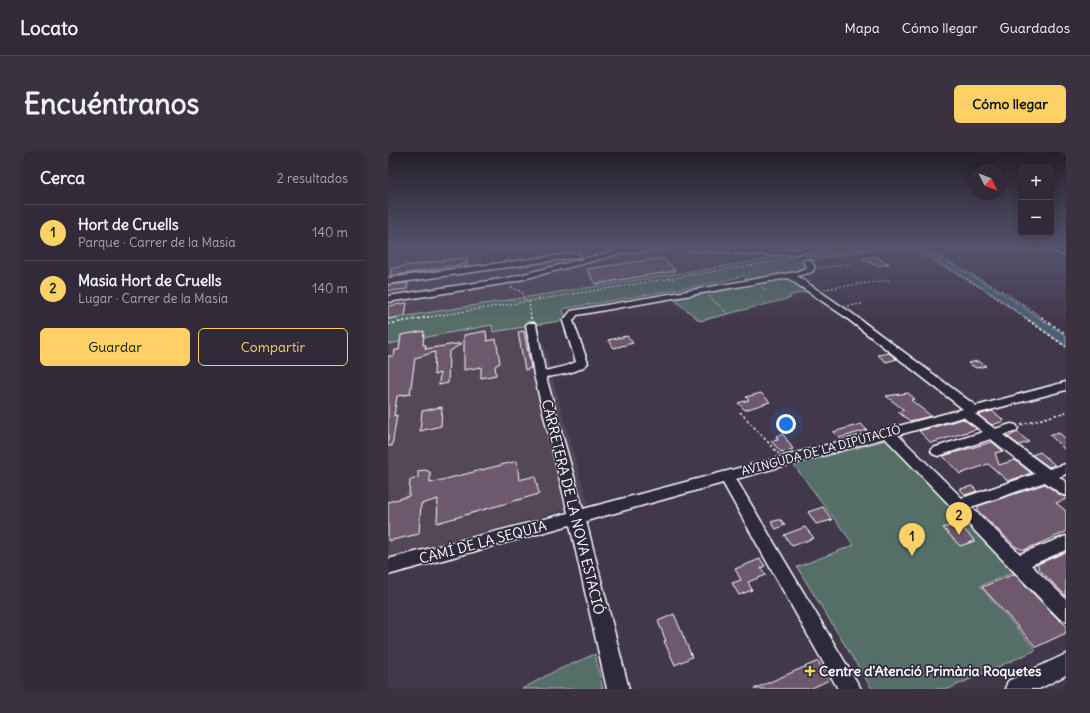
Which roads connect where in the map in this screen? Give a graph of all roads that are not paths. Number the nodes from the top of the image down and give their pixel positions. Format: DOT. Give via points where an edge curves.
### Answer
graph roads {
  1 [pos="445,273"];
  2 [pos="535,273"];
  3 [pos="796,273"];
  4 [pos="791,276"];
  5 [pos="388,281"];
  6 [pos="388,299"];
  7 [pos="531,325"];
  8 [pos="540,375"];
  9 [pos="1063,389"];
  10 [pos="969,411"];
  11 [pos="1011,428"];
  12 [pos="887,432"];
  13 [pos="994,434"];
  14 [pos="938,451"];
  15 [pos="1066,469"];
  16 [pos="726,476"];
  17 [pos="1047,476"];
  18 [pos="1066,490"];
  19 [pos="959,505"];
  20 [pos="577,518"];
  21 [pos="1066,543"];
  22 [pos="1017,563"];
  23 [pos="388,567"];
  24 [pos="1066,612"];
  25 [pos="1066,664"];
  26 [pos="618,689"];
  27 [pos="850,689"];
  28 [pos="1016,689"];
  1 -- 5 [label="street"];
  2 -- 6 [label="street" via="508,280"];
  3 -- 4 [label="street"];
  4 -- 8 [label="street" via="574,313 568,321 582,363 569,370"];
  4 -- 10 [label="street" via="888,344"];
  7 -- 8 [label="street, CARRETERA DE LA NOVA ESTACIÓ"];
  8 -- 20 [label="street, CARRETERA DE LA NOVA ESTACIÓ"];
  9 -- 10 [label="street, AVINGUDA DE LA DIPUTACIÓ"];
  10 -- 12 [label="street, AVINGUDA DE LA DIPUTACIÓ"];
  10 -- 13 [label="street"];
  11 -- 13 [label="street"];
  12 -- 16 [label="street, AVINGUDA DE LA DIPUTACIÓ"];
  12 -- 19 [label="street"];
  13 -- 14 [label="street"];
  13 -- 17 [label="street"];
  15 -- 17 [label="street"];
  16 -- 20 [label="street, AVINGUDA DE LA DIPUTACIÓ"];
  16 -- 27 [label="street"];
  17 -- 18 [label="street"];
  17 -- 19 [label="street"];
  19 -- 22 [label="street"];
  20 -- 23 [label="street, CAMÍ DE LA SEQUIA"];
  20 -- 26 [label="street, CARRETERA DE LA NOVA ESTACIÓ"];
  21 -- 22 [label="street"];
  22 -- 24 [label="street"];
  25 -- 28 [label="street"];
}
